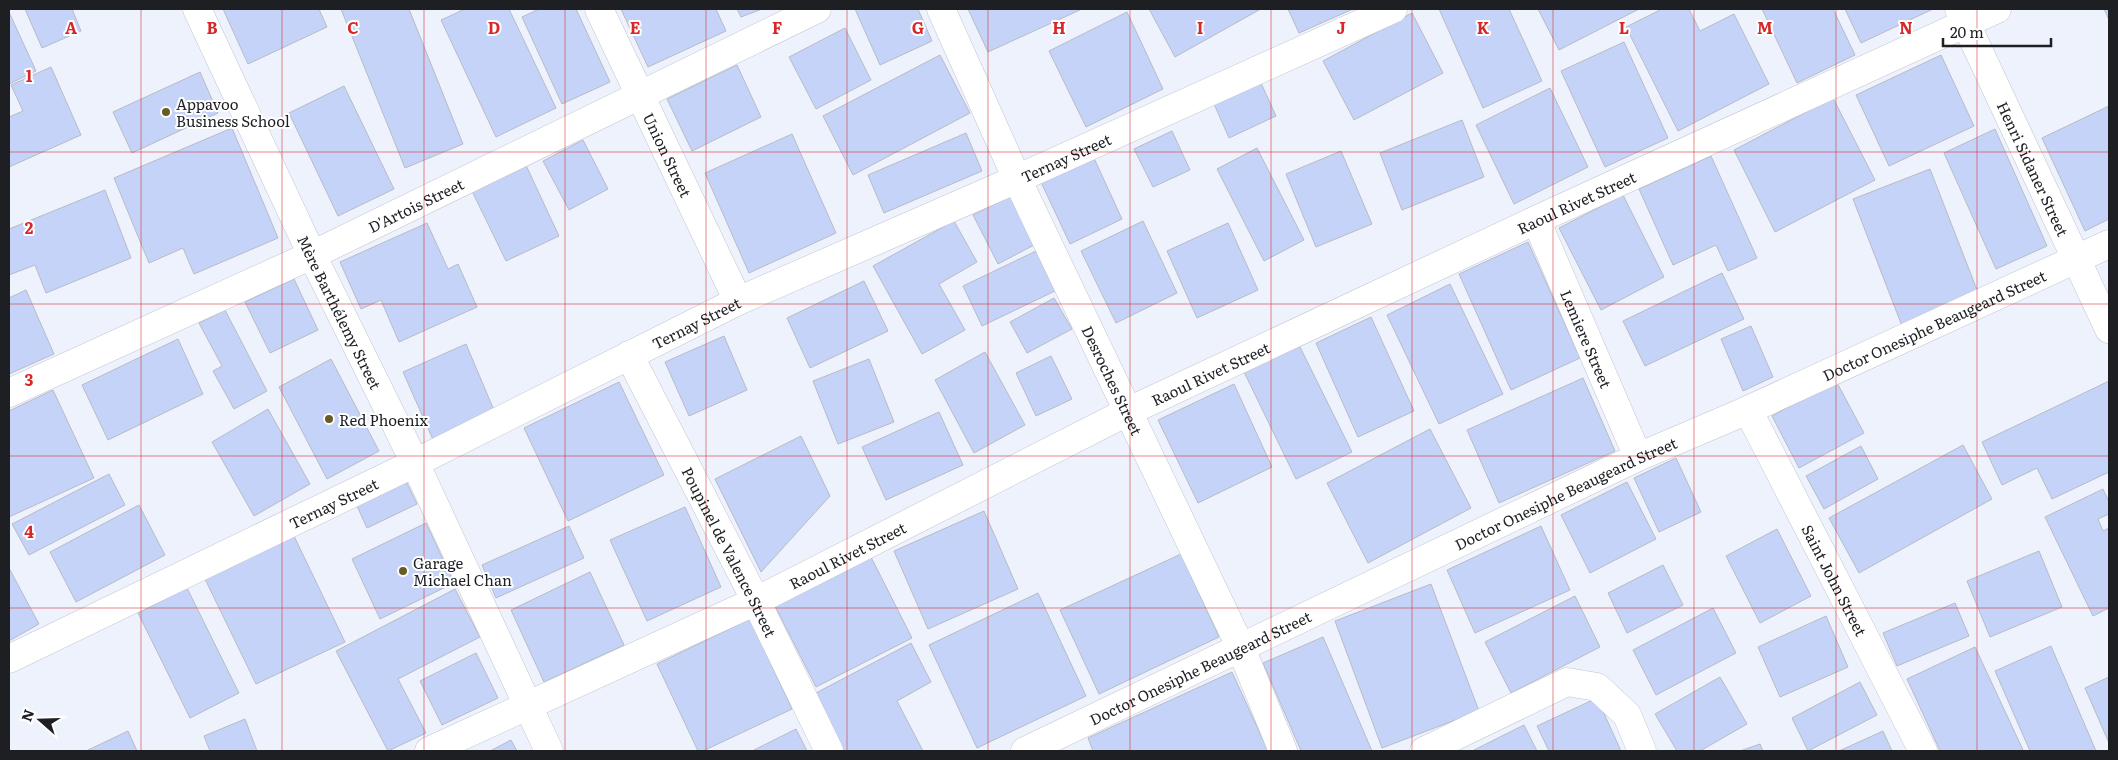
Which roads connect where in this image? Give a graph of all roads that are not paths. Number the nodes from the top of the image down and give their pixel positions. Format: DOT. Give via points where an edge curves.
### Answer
graph roads {
  1 [pos="197,9"];
  2 [pos="598,9"];
  3 [pos="817,9"];
  4 [pos="941,9"];
  5 [pos="1393,9"];
  6 [pos="1997,9"];
  7 [pos="1962,16"];
  8 [pos="640,94"];
  9 [pos="1017,179"];
  10 [pos="1536,220"];
  11 [pos="2109,244"];
  12 [pos="312,255"];
  13 [pos="2076,260"];
  14 [pos="738,301"];
  15 [pos="2109,329"];
  16 [pos="628,355"];
  17 [pos="9,393"];
  18 [pos="1748,410"];
  19 [pos="1127,412"];
  20 [pos="1638,457"];
  21 [pos="415,463"];
  22 [pos="756,601"];
  23 [pos="1242,648"];
  24 [pos="9,659"];
  25 [pos="528,708"];
  26 [pos="1074,741"];
  27 [pos="430,751"];
  28 [pos="549,751"];
  29 [pos="829,751"];
  30 [pos="1025,751"];
  31 [pos="1283,751"];
  32 [pos="1424,751"];
  33 [pos="1642,751"];
  34 [pos="1923,751"];
  1 -- 12 [label="street, Mère Barthélemy Street"];
  2 -- 8 [label="street, Union Street"];
  3 -- 8 [label="street, D'Artois Street"];
  4 -- 9 [label="street, Desroches Street"];
  5 -- 9 [label="street, Ternay Street"];
  6 -- 7 [label="street, Raoul Rivet Street"];
  7 -- 10 [label="street, Raoul Rivet Street"];
  7 -- 13 [label="street, Henri Sidaner Street"];
  8 -- 12 [label="street, D'Artois Street"];
  8 -- 14 [label="street, Union Street"];
  9 -- 14 [label="street, Ternay Street"];
  9 -- 19 [label="street, Desroches Street"];
  10 -- 19 [label="street, Raoul Rivet Street"];
  10 -- 20 [label="street, Lemiere Street"];
  11 -- 13 [label="street, Doctor Onesiphe Beaugeard Street"];
  12 -- 17 [label="street, D'Artois Street"];
  12 -- 21 [label="street, Mère Barthélemy Street"];
  13 -- 15 [label="street, Henri Sidaner Street"];
  13 -- 18 [label="street, Doctor Onesiphe Beaugeard Street"];
  14 -- 16 [label="street, Ternay Street"];
  16 -- 21 [label="street, Ternay Street"];
  16 -- 22 [label="street, Poupinel de Valence Street"];
  18 -- 20 [label="street, Doctor Onesiphe Beaugeard Street"];
  18 -- 34 [label="street, Saint John Street"];
  19 -- 22 [label="street, Raoul Rivet Street"];
  19 -- 23 [label="street, Desroches Street"];
  20 -- 23 [label="street, Doctor Onesiphe Beaugeard Street"];
  21 -- 24 [label="street, Ternay Street"];
  21 -- 25 [label="street, Mère Barthélemy Street"];
  22 -- 25 [label="street, Raoul Rivet Street"];
  22 -- 29 [label="street, Poupinel de Valence Street"];
  23 -- 26 [label="street, Doctor Onesiphe Beaugeard Street"];
  23 -- 31 [label="street, Desroches Street"];
  25 -- 27 [label="street, Raoul Rivet Street"];
  25 -- 28 [label="street, Mère Barthélemy Street"];
  26 -- 30 [label="street, Doctor Onesiphe Beaugeard Street"];
  32 -- 33 [label="street" via="1567,682 1597,687 1627,715"];
}
